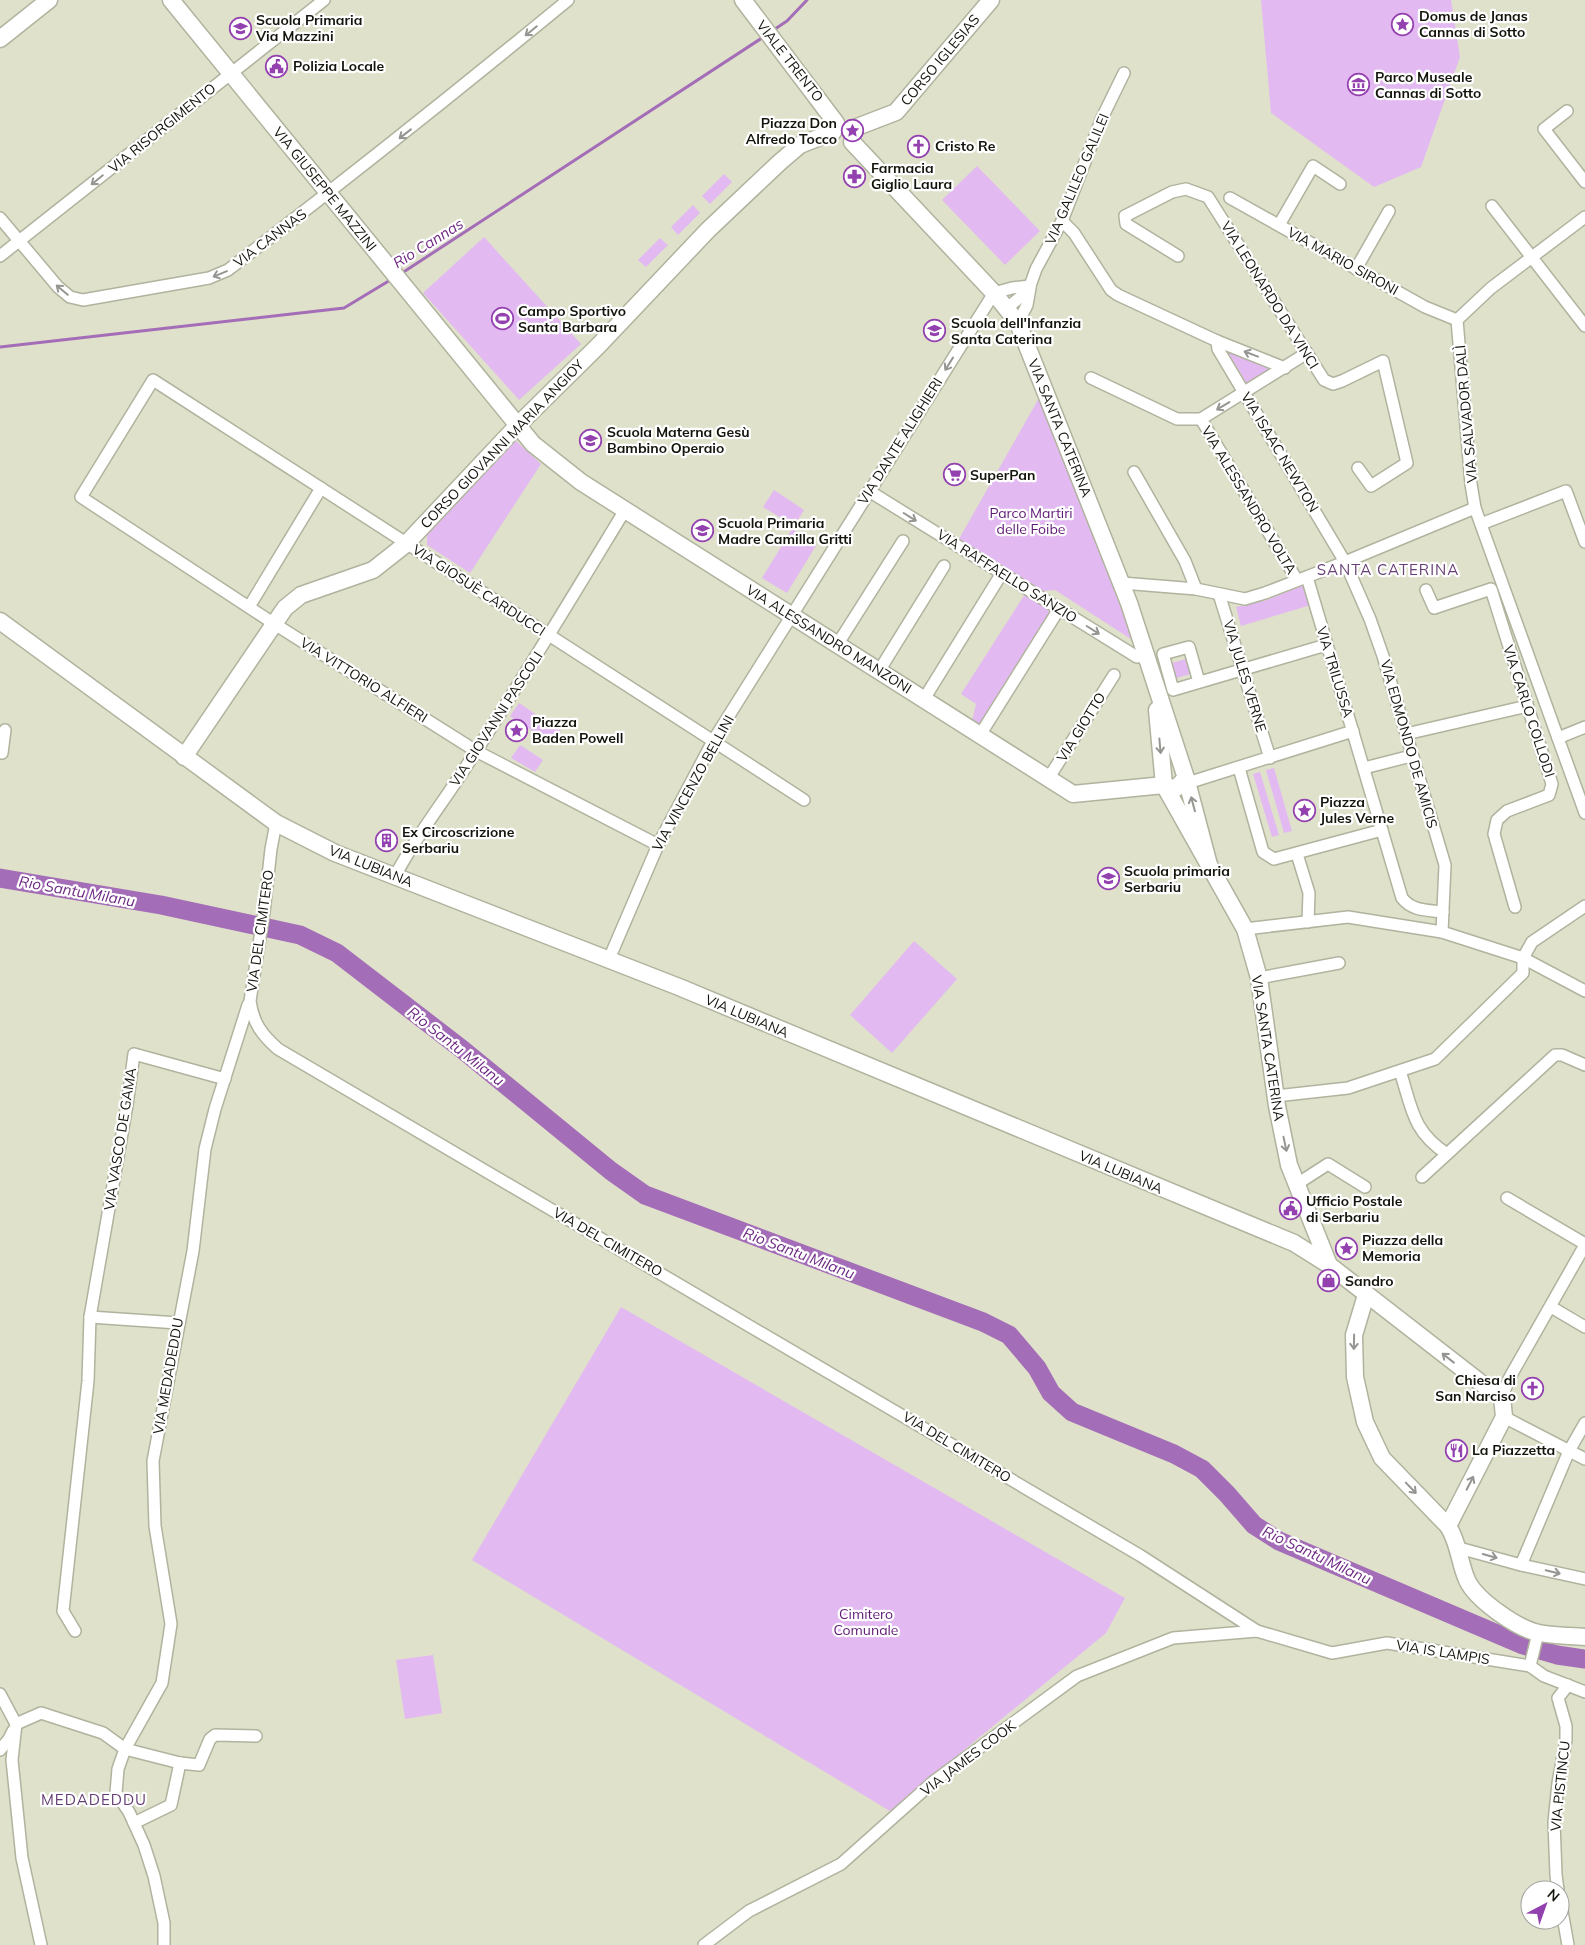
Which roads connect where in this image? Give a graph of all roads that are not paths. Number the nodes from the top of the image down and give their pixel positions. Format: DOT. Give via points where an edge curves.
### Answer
graph roads {
  1 [pos="49,0"];
  2 [pos="171,0"];
  3 [pos="324,0"];
  4 [pos="568,0"];
  5 [pos="743,0"];
  6 [pos="991,0"];
  7 [pos="0,39"];
  8 [pos="1124,72"];
  9 [pos="231,73"];
  10 [pos="1567,111"];
  11 [pos="835,128"];
  12 [pos="855,134"];
  13 [pos="1585,182"];
  14 [pos="1340,184"];
  15 [pos="329,193"];
  16 [pos="1230,198"];
  17 [pos="1492,206"];
  18 [pos="1388,211"];
  19 [pos="1585,217"];
  20 [pos="0,218"];
  21 [pos="1062,221"];
  22 [pos="1279,225"];
  23 [pos="18,240"];
  24 [pos="0,256"];
  25 [pos="1178,256"];
  26 [pos="1532,257"];
  27 [pos="1356,269"];
  28 [pos="1030,286"];
  29 [pos="994,293"];
  30 [pos="1007,308"];
  31 [pos="1457,320"];
  32 [pos="1018,323"];
  33 [pos="1585,326"];
  34 [pos="1217,341"];
  35 [pos="1307,353"];
  36 [pos="1285,368"];
  37 [pos="1091,378"];
  38 [pos="1245,393"];
  39 [pos="1201,419"];
  40 [pos="518,424"];
  41 [pos="1358,468"];
  42 [pos="1134,472"];
  43 [pos="321,488"];
  44 [pos="869,491"];
  45 [pos="81,497"];
  46 [pos="1475,508"];
  47 [pos="625,510"];
  48 [pos="1481,524"];
  49 [pos="903,541"];
  50 [pos="1585,542"];
  51 [pos="406,544"];
  52 [pos="1345,562"];
  53 [pos="944,566"];
  54 [pos="1002,573"];
  55 [pos="1302,579"];
  56 [pos="1122,583"];
  57 [pos="1196,588"];
  58 [pos="1426,590"];
  59 [pos="1219,594"];
  60 [pos="249,607"];
  61 [pos="1059,609"];
  62 [pos="793,616"];
  63 [pos="0,621"];
  64 [pos="273,623"];
  65 [pos="549,636"];
  66 [pos="1326,645"];
  67 [pos="837,646"];
  68 [pos="1145,656"];
  69 [pos="1244,668"];
  70 [pos="878,671"];
  71 [pos="1114,675"];
  72 [pos="1154,680"];
  73 [pos="1199,682"];
  74 [pos="924,699"];
  75 [pos="1527,706"];
  76 [pos="1585,728"];
  77 [pos="5,730"];
  78 [pos="1353,731"];
  79 [pos="1406,734"];
  80 [pos="980,735"];
  81 [pos="1558,738"];
  82 [pos="714,741"];
  83 [pos="476,751"];
  84 [pos="0,752"];
  85 [pos="1411,756"];
  86 [pos="184,757"];
  87 [pos="1270,758"];
  88 [pos="1239,768"];
  89 [pos="1364,768"];
  90 [pos="1048,778"];
  91 [pos="1190,780"];
  92 [pos="1164,786"];
  93 [pos="804,800"];
  94 [pos="1585,813"];
  95 [pos="276,823"];
  96 [pos="1382,830"];
  97 [pos="658,844"];
  98 [pos="1297,854"];
  99 [pos="1209,864"];
  100 [pos="395,876"];
  101 [pos="1585,906"];
  102 [pos="1515,907"];
  103 [pos="1443,912"];
  104 [pos="1308,922"];
  105 [pos="1245,929"];
  106 [pos="1442,932"];
  107 [pos="1523,958"];
  108 [pos="609,959"];
  109 [pos="1339,963"];
  110 [pos="1259,978"];
  111 [pos="1585,991"];
  112 [pos="250,1001"];
  113 [pos="1585,1065"];
  114 [pos="1400,1071"];
  115 [pos="225,1079"];
  116 [pos="1276,1096"];
  117 [pos="1446,1154"];
  118 [pos="1422,1177"];
  119 [pos="1297,1184"];
  120 [pos="1365,1188"];
  121 [pos="1507,1198"];
  122 [pos="1318,1236"];
  123 [pos="1585,1245"];
  124 [pos="1308,1252"];
  125 [pos="1330,1265"];
  126 [pos="1366,1295"];
  127 [pos="1551,1307"];
  128 [pos="90,1317"];
  129 [pos="178,1323"];
  130 [pos="1585,1327"];
  131 [pos="1502,1396"];
  132 [pos="1504,1416"];
  133 [pos="1585,1423"];
  134 [pos="1569,1451"];
  135 [pos="1585,1459"];
  136 [pos="1448,1526"];
  137 [pos="1459,1548"];
  138 [pos="1141,1556"];
  139 [pos="1521,1565"];
  140 [pos="1585,1579"];
  141 [pos="76,1631"];
  142 [pos="1258,1631"];
  143 [pos="1537,1636"];
  144 [pos="1585,1637"];
  145 [pos="1531,1662"];
  146 [pos="1568,1685"];
  147 [pos="1585,1692"];
  148 [pos="0,1694"];
  149 [pos="16,1724"];
  150 [pos="256,1736"];
  151 [pos="125,1749"];
  152 [pos="0,1750"];
  153 [pos="180,1763"];
  154 [pos="134,1823"];
  155 [pos="1557,1880"];
  156 [pos="1565,1930"];
  157 [pos="41,1945"];
  158 [pos="164,1945"];
  159 [pos="704,1945"];
  160 [pos="1568,1945"];
  1 -- 7 [label="street"];
  2 -- 9 [label="street, VIA GIUSEPPE MAZZINI"];
  3 -- 9 [label="street, VIA RISORGIMENTO"];
  4 -- 15 [label="street, VIA CANNAS, one-way"];
  5 -- 11 [label="street, VIALE TRENTO"];
  6 -- 12 [label="street, CORSO IGLESIAS" via="896,112"];
  8 -- 21 [label="street, VIA GALILEO GALILEI" via="1102,118"];
  9 -- 15 [label="street, VIA GIUSEPPE MAZZINI"];
  9 -- 23 [label="street, VIA RISORGIMENTO, one-way"];
  10 -- 13 [label="street" via="1544,129"];
  11 -- 12 [label="street" via="840,121 848,119 852,121"];
  11 -- 40 [label="street, CORSO GIOVANNI MARIA ANGIOY" via="800,145 780,162 708,230 599,345"];
  12 -- 29 [label="street, VIA SANTA CATERINA"];
  14 -- 22 [label="street" via="1313,166"];
  15 -- 23 [label="street, VIA CANNAS, one-way" via="228,270 208,278 84,300 70,297 58,287"];
  15 -- 40 [label="street, VIA GIUSEPPE MAZZINI"];
  16 -- 22 [label="street, VIA MARIO SIRONI"];
  17 -- 26 [label="street"];
  18 -- 27 [label="street"];
  19 -- 26 [label="street"];
  20 -- 23 [label="street, VIA CANNAS"];
  21 -- 28 [label="street, VIA GALILEO GALILEI"];
  21 -- 34 [label="street" via="1111,290"];
  22 -- 27 [label="street, VIA MARIO SIRONI"];
  23 -- 24 [label="street, VIA RISORGIMENTO"];
  25 -- 35 [label="street, VIA LEONARDO DA VINCI" via="1126,224 1125,216 1172,192 1186,189 1208,197"];
  26 -- 31 [label="street" via="1491,288"];
  26 -- 33 [label="street"];
  27 -- 31 [label="street, VIA MARIO SIRONI" via="1424,307"];
  28 -- 29 [label="street"];
  28 -- 30 [label="street, VIA GALILEO GALILEI"];
  28 -- 32 [label="street, VIA GALILEO GALILEI" via="1027,305"];
  29 -- 30 [label="street, VIA SANTA CATERINA"];
  29 -- 44 [label="street, VIA DANTE ALIGHIERI, one-way"];
  30 -- 32 [label="street, VIA SANTA CATERINA"];
  31 -- 46 [label="street, VIA SALVADOR DALÌ"];
  32 -- 56 [label="street, VIA SANTA CATERINA"];
  36 -- 34 [label="street, one-way"];
  34 -- 38 [label="street, VIA ISAAC NEWTON" via="1218,349"];
  35 -- 36 [label="street"];
  35 -- 41 [label="street, VIA LEONARDO DA VINCI" via="1324,380 1333,384 1383,362 1407,463 1371,486"];
  36 -- 38 [label="street"];
  37 -- 39 [label="street" via="1177,419"];
  38 -- 39 [label="street, one-way"];
  38 -- 52 [label="street, VIA ISAAC NEWTON"];
  39 -- 55 [label="street, VIA ALESSANDRO VOLTA"];
  40 -- 47 [label="street, VIA ALESSANDRO MANZONI" via="550,460"];
  40 -- 51 [label="street, CORSO GIOVANNI MARIA ANGIOY"];
  42 -- 57 [label="street" via="1185,561"];
  43 -- 45 [label="street, VIA GIOSUÈ CARDUCCI" via="153,380"];
  43 -- 51 [label="street, VIA GIOSUÈ CARDUCCI"];
  43 -- 60 [label="street"];
  44 -- 54 [label="street, VIA RAFFAELLO SANZIO, one-way"];
  44 -- 62 [label="street, VIA DANTE ALIGHIERI"];
  45 -- 60 [label="street, VIA VITTORIO ALFIERI"];
  46 -- 48 [label="street, VIA SALVADOR DALÌ"];
  46 -- 52 [label="street"];
  47 -- 62 [label="street, VIA ALESSANDRO MANZONI"];
  47 -- 65 [label="street, VIA GIOVANNI PASCOLI"];
  48 -- 50 [label="street" via="1566,491"];
  48 -- 81 [label="street, VIA SALVADOR DALÌ"];
  49 -- 67 [label="street"];
  51 -- 64 [label="street, CORSO GIOVANNI MARIA ANGIOY" via="373,570 301,595"];
  51 -- 65 [label="street, VIA GIOSUÈ CARDUCCI"];
  52 -- 55 [label="street"];
  52 -- 79 [label="street, VIA EDMONDO DE AMICIS" via="1379,646"];
  53 -- 70 [label="street"];
  54 -- 61 [label="street, VIA RAFFAELLO SANZIO"];
  54 -- 74 [label="street"];
  55 -- 59 [label="street" via="1245,599"];
  55 -- 66 [label="street, VIA TRILUSSA"];
  56 -- 57 [label="street"];
  56 -- 68 [label="street, VIA SANTA CATERINA"];
  57 -- 59 [label="street"];
  58 -- 75 [label="street, VIA CARLO COLLODI" via="1434,608 1491,589"];
  59 -- 69 [label="street, VIA JULES VERNE"];
  60 -- 64 [label="street, VIA VITTORIO ALFIERI"];
  61 -- 68 [label="street, VIA RAFFAELLO SANZIO, one-way" via="1137,658"];
  61 -- 80 [label="street"];
  62 -- 67 [label="street, VIA ALESSANDRO MANZONI"];
  62 -- 82 [label="street, VIA VINCENZO BELLINI"];
  63 -- 86 [label="street, VIA LUBIANA"];
  64 -- 83 [label="street, VIA VITTORIO ALFIERI"];
  64 -- 86 [label="street, CORSO GIOVANNI MARIA ANGIOY"];
  65 -- 82 [label="street, VIA GIOSUÈ CARDUCCI"];
  65 -- 83 [label="street, VIA GIOVANNI PASCOLI"];
  66 -- 69 [label="street"];
  66 -- 78 [label="street, VIA TRILUSSA"];
  67 -- 70 [label="street, VIA ALESSANDRO MANZONI"];
  68 -- 72 [label="street, VIA SANTA CATERINA"];
  69 -- 73 [label="street"];
  69 -- 87 [label="street, VIA JULES VERNE"];
  70 -- 74 [label="street, VIA ALESSANDRO MANZONI"];
  71 -- 90 [label="street, VIA GIOTTO"];
  72 -- 91 [label="street, VIA SANTA CATERINA"];
  72 -- 92 [label="street, VIA SANTA CATERINA, one-way"];
  74 -- 80 [label="street, VIA ALESSANDRO MANZONI"];
  75 -- 79 [label="street"];
  75 -- 102 [label="street, VIA CARLO COLLODI" via="1552,784 1549,795 1507,811 1497,820 1494,834"];
  76 -- 81 [label="street"];
  77 -- 84 [label="street"];
  78 -- 87 [label="street"];
  78 -- 89 [label="street, VIA TRILUSSA"];
  79 -- 85 [label="street, VIA EDMONDO DE AMICIS"];
  80 -- 90 [label="street, VIA ALESSANDRO MANZONI"];
  81 -- 94 [label="street, VIA SALVADOR DALÌ"];
  82 -- 93 [label="street, VIA GIOSUÈ CARDUCCI"];
  82 -- 97 [label="street, VIA VINCENZO BELLINI"];
  83 -- 97 [label="street, VIA VITTORIO ALFIERI"];
  83 -- 100 [label="street, VIA GIOVANNI PASCOLI"];
  85 -- 89 [label="street"];
  85 -- 103 [label="street, VIA EDMONDO DE AMICIS" via="1445,865"];
  86 -- 95 [label="street, VIA LUBIANA"];
  87 -- 88 [label="street"];
  88 -- 91 [label="street"];
  88 -- 98 [label="street" via="1263,852 1274,859"];
  89 -- 96 [label="street, VIA TRILUSSA"];
  90 -- 92 [label="street, VIA ALESSANDRO MANZONI" via="1073,794"];
  91 -- 92 [label="street" via="1175,789"];
  99 -- 91 [label="street, VIA SANTA CATERINA, one-way"];
  92 -- 99 [label="street, VIA SANTA CATERINA"];
  95 -- 100 [label="street, VIA LUBIANA"];
  95 -- 112 [label="street, VIA DEL CIMITERO"];
  96 -- 98 [label="street"];
  96 -- 103 [label="street, VIA TRILUSSA" via="1402,898 1418,910"];
  97 -- 108 [label="street, VIA VINCENZO BELLINI"];
  98 -- 104 [label="street" via="1309,893"];
  99 -- 105 [label="street, VIA SANTA CATERINA" via="1224,900"];
  100 -- 108 [label="street, VIA LUBIANA"];
  101 -- 107 [label="street" via="1532,942"];
  103 -- 106 [label="street, VIA EDMONDO DE AMICIS"];
  104 -- 105 [label="street"];
  104 -- 106 [label="street" via="1348,917"];
  105 -- 110 [label="street, VIA SANTA CATERINA"];
  106 -- 107 [label="street"];
  107 -- 111 [label="street"];
  107 -- 114 [label="street" via="1523,973 1435,1059"];
  108 -- 124 [label="street, VIA LUBIANA" via="1294,1243"];
  109 -- 110 [label="street"];
  110 -- 116 [label="street, VIA SANTA CATERINA"];
  112 -- 115 [label="street, VIA MEDADEDDU"];
  112 -- 138 [label="street, VIA DEL CIMITERO" via="257,1027 278,1049"];
  113 -- 117 [label="street" via="1554,1055"];
  114 -- 116 [label="street" via="1348,1088"];
  114 -- 117 [label="street" via="1416,1124 1425,1137"];
  115 -- 128 [label="street, VIA VASCO DE GAMA" via="134,1054"];
  115 -- 129 [label="street, VIA MEDADEDDU" via="205,1149 193,1250"];
  116 -- 119 [label="street, VIA SANTA CATERINA, one-way" via="1289,1165"];
  117 -- 118 [label="street"];
  119 -- 120 [label="street" via="1328,1164"];
  119 -- 122 [label="street, VIA SANTA CATERINA"];
  121 -- 123 [label="street"];
  122 -- 124 [label="street"];
  122 -- 125 [label="street, VIA SANTA CATERINA"];
  123 -- 127 [label="street"];
  124 -- 125 [label="street, VIA LUBIANA"];
  125 -- 126 [label="street, VIA LUBIANA"];
  131 -- 126 [label="street, VIA LUBIANA, one-way"];
  126 -- 136 [label="street, one-way" via="1354,1335 1355,1378 1365,1422 1382,1458"];
  127 -- 130 [label="street"];
  127 -- 131 [label="street"];
  128 -- 129 [label="street"];
  128 -- 141 [label="street, VIA VASCO DE GAMA" via="88,1381 63,1611"];
  129 -- 151 [label="street, VIA MEDADEDDU" via="153,1462 155,1526 171,1624 162,1683"];
  131 -- 132 [label="street"];
  132 -- 134 [label="street"];
  136 -- 132 [label="street, one-way"];
  133 -- 134 [label="street"];
  134 -- 135 [label="street"];
  134 -- 139 [label="street"];
  136 -- 137 [label="street"];
  137 -- 139 [label="street, one-way"];
  137 -- 143 [label="street" via="1467,1580 1474,1591 1495,1611"];
  138 -- 142 [label="street, VIA IS LAMPIS"];
  139 -- 140 [label="street, one-way"];
  142 -- 145 [label="street, VIA IS LAMPIS" via="1332,1653 1387,1643"];
  142 -- 159 [label="street, VIA JAMES COOK" via="1173,1638 1077,1676 933,1782 841,1864 749,1911"];
  143 -- 144 [label="street"];
  143 -- 145 [label="street"];
  145 -- 146 [label="street" via="1544,1676"];
  146 -- 147 [label="street"];
  146 -- 155 [label="street, VIA PISTINCU" via="1558,1698 1566,1726 1566,1740 1554,1822"];
  148 -- 149 [label="street"];
  149 -- 151 [label="street" via="41,1713 103,1733"];
  149 -- 152 [label="street"];
  149 -- 157 [label="street" via="12,1760 22,1858"];
  150 -- 153 [label="street" via="215,1735 210,1739 199,1765"];
  151 -- 153 [label="street"];
  151 -- 154 [label="street, VIA MEDADEDDU" via="118,1769 116,1793"];
  153 -- 154 [label="street" via="171,1805"];
  154 -- 158 [label="street, VIA MEDADEDDU" via="154,1876 164,1923"];
  156 -- 160 [label="street"];
}
